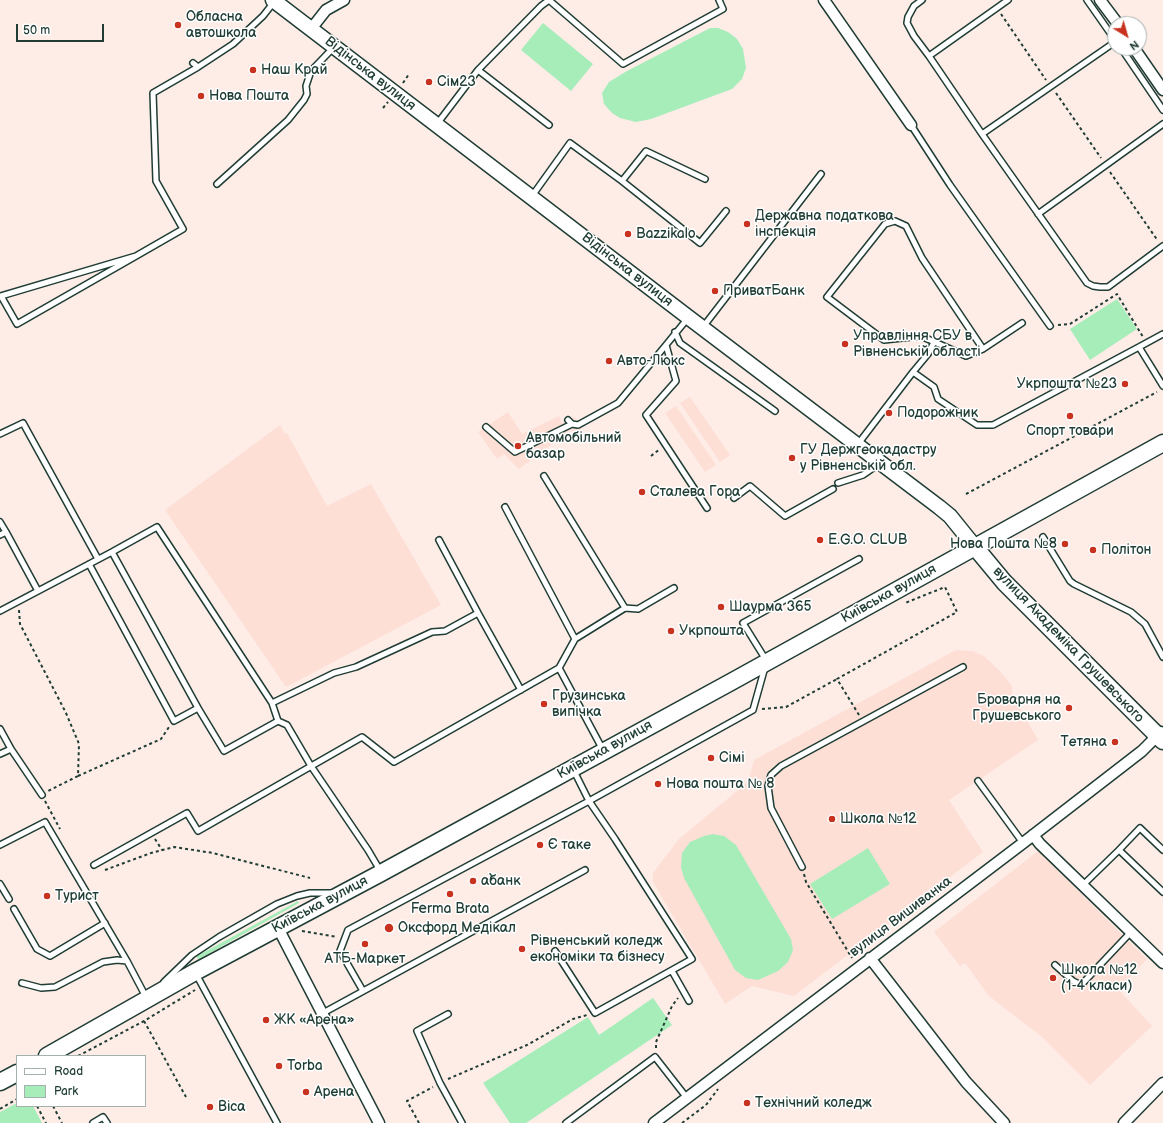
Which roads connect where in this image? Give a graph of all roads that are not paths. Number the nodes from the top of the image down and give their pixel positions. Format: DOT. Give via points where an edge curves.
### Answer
graph roads {
  1 [pos="274,0"];
  2 [pos="344,0"];
  3 [pos="549,0"];
  4 [pos="719,0"];
  5 [pos="824,0"];
  6 [pos="922,0"];
  7 [pos="1008,0"];
  8 [pos="1087,0"];
  9 [pos="1100,0"];
  10 [pos="1112,16"];
  11 [pos="311,29"];
  12 [pos="1107,29"];
  13 [pos="334,47"];
  14 [pos="1107,47"];
  15 [pos="929,56"];
  16 [pos="1126,56"];
  17 [pos="1140,56"];
  18 [pos="193,63"];
  19 [pos="198,67"];
  20 [pos="478,70"];
  21 [pos="1163,90"];
  22 [pos="1163,110"];
  23 [pos="1163,124"];
  24 [pos="436,125"];
  25 [pos="549,125"];
  26 [pos="911,125"];
  27 [pos="982,134"];
  28 [pos="821,174"];
  29 [pos="705,179"];
  30 [pos="622,182"];
  31 [pos="217,184"];
  32 [pos="531,197"];
  33 [pos="726,210"];
  34 [pos="1038,214"];
  35 [pos="1163,247"];
  36 [pos="136,256"];
  37 [pos="688,317"];
  38 [pos="1022,323"];
  39 [pos="1050,326"];
  40 [pos="702,328"];
  41 [pos="675,332"];
  42 [pos="1163,334"];
  43 [pos="934,342"];
  44 [pos="666,345"];
  45 [pos="1139,347"];
  46 [pos="983,349"];
  47 [pos="913,372"];
  48 [pos="1163,387"];
  49 [pos="775,411"];
  50 [pos="568,420"];
  51 [pos="572,424"];
  52 [pos="486,427"];
  53 [pos="0,434"];
  54 [pos="1163,443"];
  55 [pos="858,445"];
  56 [pos="881,462"];
  57 [pos="544,476"];
  58 [pos="838,483"];
  59 [pos="834,489"];
  60 [pos="734,498"];
  61 [pos="505,507"];
  62 [pos="707,508"];
  63 [pos="0,522"];
  64 [pos="6,532"];
  65 [pos="0,535"];
  66 [pos="1042,537"];
  67 [pos="439,540"];
  68 [pos="975,547"];
  69 [pos="112,552"];
  70 [pos="98,559"];
  71 [pos="859,559"];
  72 [pos="89,564"];
  73 [pos="674,588"];
  74 [pos="38,591"];
  75 [pos="625,608"];
  76 [pos="0,611"];
  77 [pos="478,613"];
  78 [pos="575,639"];
  79 [pos="1163,657"];
  80 [pos="767,662"];
  81 [pos="963,667"];
  82 [pos="559,668"];
  83 [pos="522,690"];
  84 [pos="272,703"];
  85 [pos="198,708"];
  86 [pos="278,721"];
  87 [pos="0,729"];
  88 [pos="1161,736"];
  89 [pos="11,749"];
  90 [pos="604,751"];
  91 [pos="0,754"];
  92 [pos="311,766"];
  93 [pos="572,768"];
  94 [pos="978,780"];
  95 [pos="42,795"];
  96 [pos="589,801"];
  97 [pos="1033,835"];
  98 [pos="1023,844"];
  99 [pos="0,845"];
  100 [pos="1120,850"];
  101 [pos="1163,850"];
  102 [pos="94,865"];
  103 [pos="802,867"];
  104 [pos="585,870"];
  105 [pos="381,873"];
  106 [pos="0,884"];
  107 [pos="1083,886"];
  108 [pos="344,892"];
  109 [pos="1163,892"];
  110 [pos="9,899"];
  111 [pos="14,909"];
  112 [pos="105,923"];
  113 [pos="278,928"];
  114 [pos="1131,932"];
  115 [pos="555,951"];
  116 [pos="870,958"];
  117 [pos="127,961"];
  118 [pos="1163,963"];
  119 [pos="1056,965"];
  120 [pos="672,971"];
  121 [pos="195,972"];
  122 [pos="22,983"];
  123 [pos="363,991"];
  124 [pos="147,999"];
  125 [pos="689,1001"];
  126 [pos="323,1013"];
  127 [pos="448,1014"];
  128 [pos="49,1055"];
  129 [pos="16,1074"];
  130 [pos="0,1082"];
  131 [pos="1163,1084"];
  132 [pos="687,1098"];
  133 [pos="93,1123"];
  134 [pos="107,1123"];
  135 [pos="277,1123"];
  136 [pos="379,1123"];
  137 [pos="462,1123"];
  138 [pos="566,1123"];
  139 [pos="654,1123"];
  140 [pos="1004,1123"];
  141 [pos="1124,1123"];
  1 -- 11 [label="main road, Відінська вулиця"];
  1 -- 19 [label="lane" via="263,16 233,44"];
  2 -- 11 [label="street" via="326,10"];
  3 -- 4 [label="lane" via="623,64 723,9"];
  3 -- 20 [label="lane"];
  5 -- 26 [label="street"];
  6 -- 15 [label="lane" via="910,11 907,22"];
  7 -- 15 [label="lane"];
  8 -- 12 [label="lane"];
  9 -- 10 [label="street"];
  11 -- 13 [label="main road, Відінська вулиця"];
  13 -- 24 [label="main road, Відінська вулиця"];
  13 -- 31 [label="lane" via="311,70 306,86 307,94 288,120"];
  14 -- 27 [label="lane"];
  15 -- 27 [label="lane"];
  16 -- 22 [label="lane"];
  17 -- 21 [label="street"];
  18 -- 19 [label="lane"];
  19 -- 36 [label="lane" via="153,93 156,182 183,229"];
  20 -- 24 [label="lane"];
  20 -- 25 [label="lane"];
  23 -- 34 [label="lane"];
  24 -- 32 [label="main road, Відінська вулиця"];
  26 -- 39 [label="lane" via="950,185"];
  27 -- 34 [label="lane"];
  28 -- 40 [label="lane"];
  29 -- 30 [label="lane" via="646,151"];
  30 -- 32 [label="lane" via="570,143"];
  30 -- 33 [label="lane" via="700,243"];
  32 -- 37 [label="main road, Відінська вулиця"];
  34 -- 35 [label="lane" via="1087,283 1092,286 1108,287"];
  36 -- 36 [label="lane" via="17,324 1,296 23,289"];
  37 -- 40 [label="main road, Відінська вулиця"];
  37 -- 41 [label="lane"];
  38 -- 46 [label="lane"];
  40 -- 55 [label="main road, Відінська вулиця"];
  41 -- 44 [label="lane"];
  41 -- 49 [label="lane" via="680,343"];
  42 -- 45 [label="lane"];
  43 -- 46 [label="lane" via="966,356"];
  43 -- 46 [label="lane" via="921,336 884,340 827,297 885,224 895,221 906,226 922,258"];
  43 -- 47 [label="lane"];
  44 -- 51 [label="lane" via="618,403 578,425"];
  44 -- 62 [label="lane" via="676,381 646,416"];
  45 -- 47 [label="lane" via="993,425 977,425 938,399 934,387"];
  45 -- 48 [label="lane"];
  47 -- 55 [label="lane"];
  50 -- 51 [label="lane"];
  51 -- 52 [label="lane" via="515,452"];
  53 -- 70 [label="lane" via="23,423"];
  54 -- 68 [label="main road, Київська вулиця"];
  55 -- 56 [label="main road, Відінська вулиця"];
  56 -- 58 [label="lane" via="863,475"];
  56 -- 68 [label="main road, Відінська вулиця" via="950,516"];
  57 -- 75 [label="lane"];
  59 -- 60 [label="lane" via="785,516 750,486"];
  61 -- 78 [label="lane"];
  63 -- 64 [label="lane"];
  64 -- 65 [label="lane"];
  64 -- 74 [label="lane"];
  66 -- 79 [label="lane" via="1070,581 1131,612 1146,624"];
  67 -- 77 [label="lane"];
  68 -- 80 [label="main road, Київська вулиця"];
  68 -- 88 [label="main road, вулиця Академіка Грушевського" via="1004,582"];
  69 -- 70 [label="lane"];
  69 -- 84 [label="lane" via="157,527"];
  69 -- 85 [label="lane"];
  70 -- 72 [label="lane"];
  71 -- 80 [label="lane" via="743,622"];
  72 -- 74 [label="lane"];
  72 -- 85 [label="lane" via="174,721"];
  73 -- 75 [label="lane" via="638,609"];
  74 -- 76 [label="lane"];
  75 -- 78 [label="lane"];
  77 -- 83 [label="lane"];
  77 -- 84 [label="lane" via="445,631 432,632 356,668 334,673"];
  78 -- 82 [label="lane"];
  80 -- 90 [label="main road, Київська вулиця"];
  80 -- 96 [label="lane" via="753,710"];
  81 -- 103 [label="lane" via="781,766 771,776 768,786 771,808"];
  82 -- 83 [label="lane"];
  82 -- 90 [label="lane"];
  83 -- 92 [label="lane" via="394,762 362,737"];
  84 -- 86 [label="lane"];
  85 -- 86 [label="lane" via="224,751"];
  86 -- 92 [label="lane" via="287,725"];
  87 -- 89 [label="lane"];
  88 -- 97 [label="street, вулиця Вишиванка"];
  89 -- 91 [label="lane"];
  89 -- 95 [label="lane"];
  90 -- 93 [label="main road, Київська вулиця"];
  92 -- 102 [label="lane" via="198,831 187,813"];
  92 -- 105 [label="lane"];
  93 -- 96 [label="lane"];
  93 -- 105 [label="main road, Київська вулиця"];
  94 -- 98 [label="lane"];
  96 -- 120 [label="lane" via="692,959"];
  96 -- 123 [label="lane" via="348,930 340,951"];
  97 -- 98 [label="street, вулиця Вишиванка"];
  97 -- 107 [label="street"];
  98 -- 116 [label="street, вулиця Вишиванка"];
  99 -- 112 [label="lane" via="45,822"];
  100 -- 101 [label="lane" via="1140,828"];
  100 -- 107 [label="lane"];
  100 -- 109 [label="lane"];
  104 -- 123 [label="lane"];
  105 -- 108 [label="main road, Київська вулиця"];
  106 -- 110 [label="lane"];
  107 -- 114 [label="street"];
  108 -- 113 [label="main road, Київська вулиця"];
  108 -- 124 [label="lane" via="310,893 277,904 192,955"];
  111 -- 112 [label="lane" via="37,948 50,956"];
  112 -- 117 [label="lane"];
  113 -- 121 [label="main road, Київська вулиця"];
  113 -- 126 [label="street"];
  114 -- 118 [label="street"];
  114 -- 119 [label="lane" via="1081,985"];
  115 -- 120 [label="lane" via="595,1013"];
  116 -- 132 [label="street, вулиця Вишиванка"];
  116 -- 140 [label="street" via="966,1082"];
  117 -- 122 [label="lane" via="103,962 55,987 41,988"];
  117 -- 124 [label="lane"];
  120 -- 125 [label="lane"];
  121 -- 124 [label="main road, Київська вулиця"];
  121 -- 135 [label="lane"];
  123 -- 126 [label="lane"];
  124 -- 128 [label="main road, Київська вулиця"];
  126 -- 136 [label="street"];
  127 -- 137 [label="lane" via="417,1031 440,1083"];
  129 -- 130 [label="main road"];
  131 -- 141 [label="street"];
  132 -- 138 [label="lane" via="655,1057"];
  132 -- 139 [label="street, вулиця Вишиванка"];
  133 -- 134 [label="lane" via="103,1117"];
}
